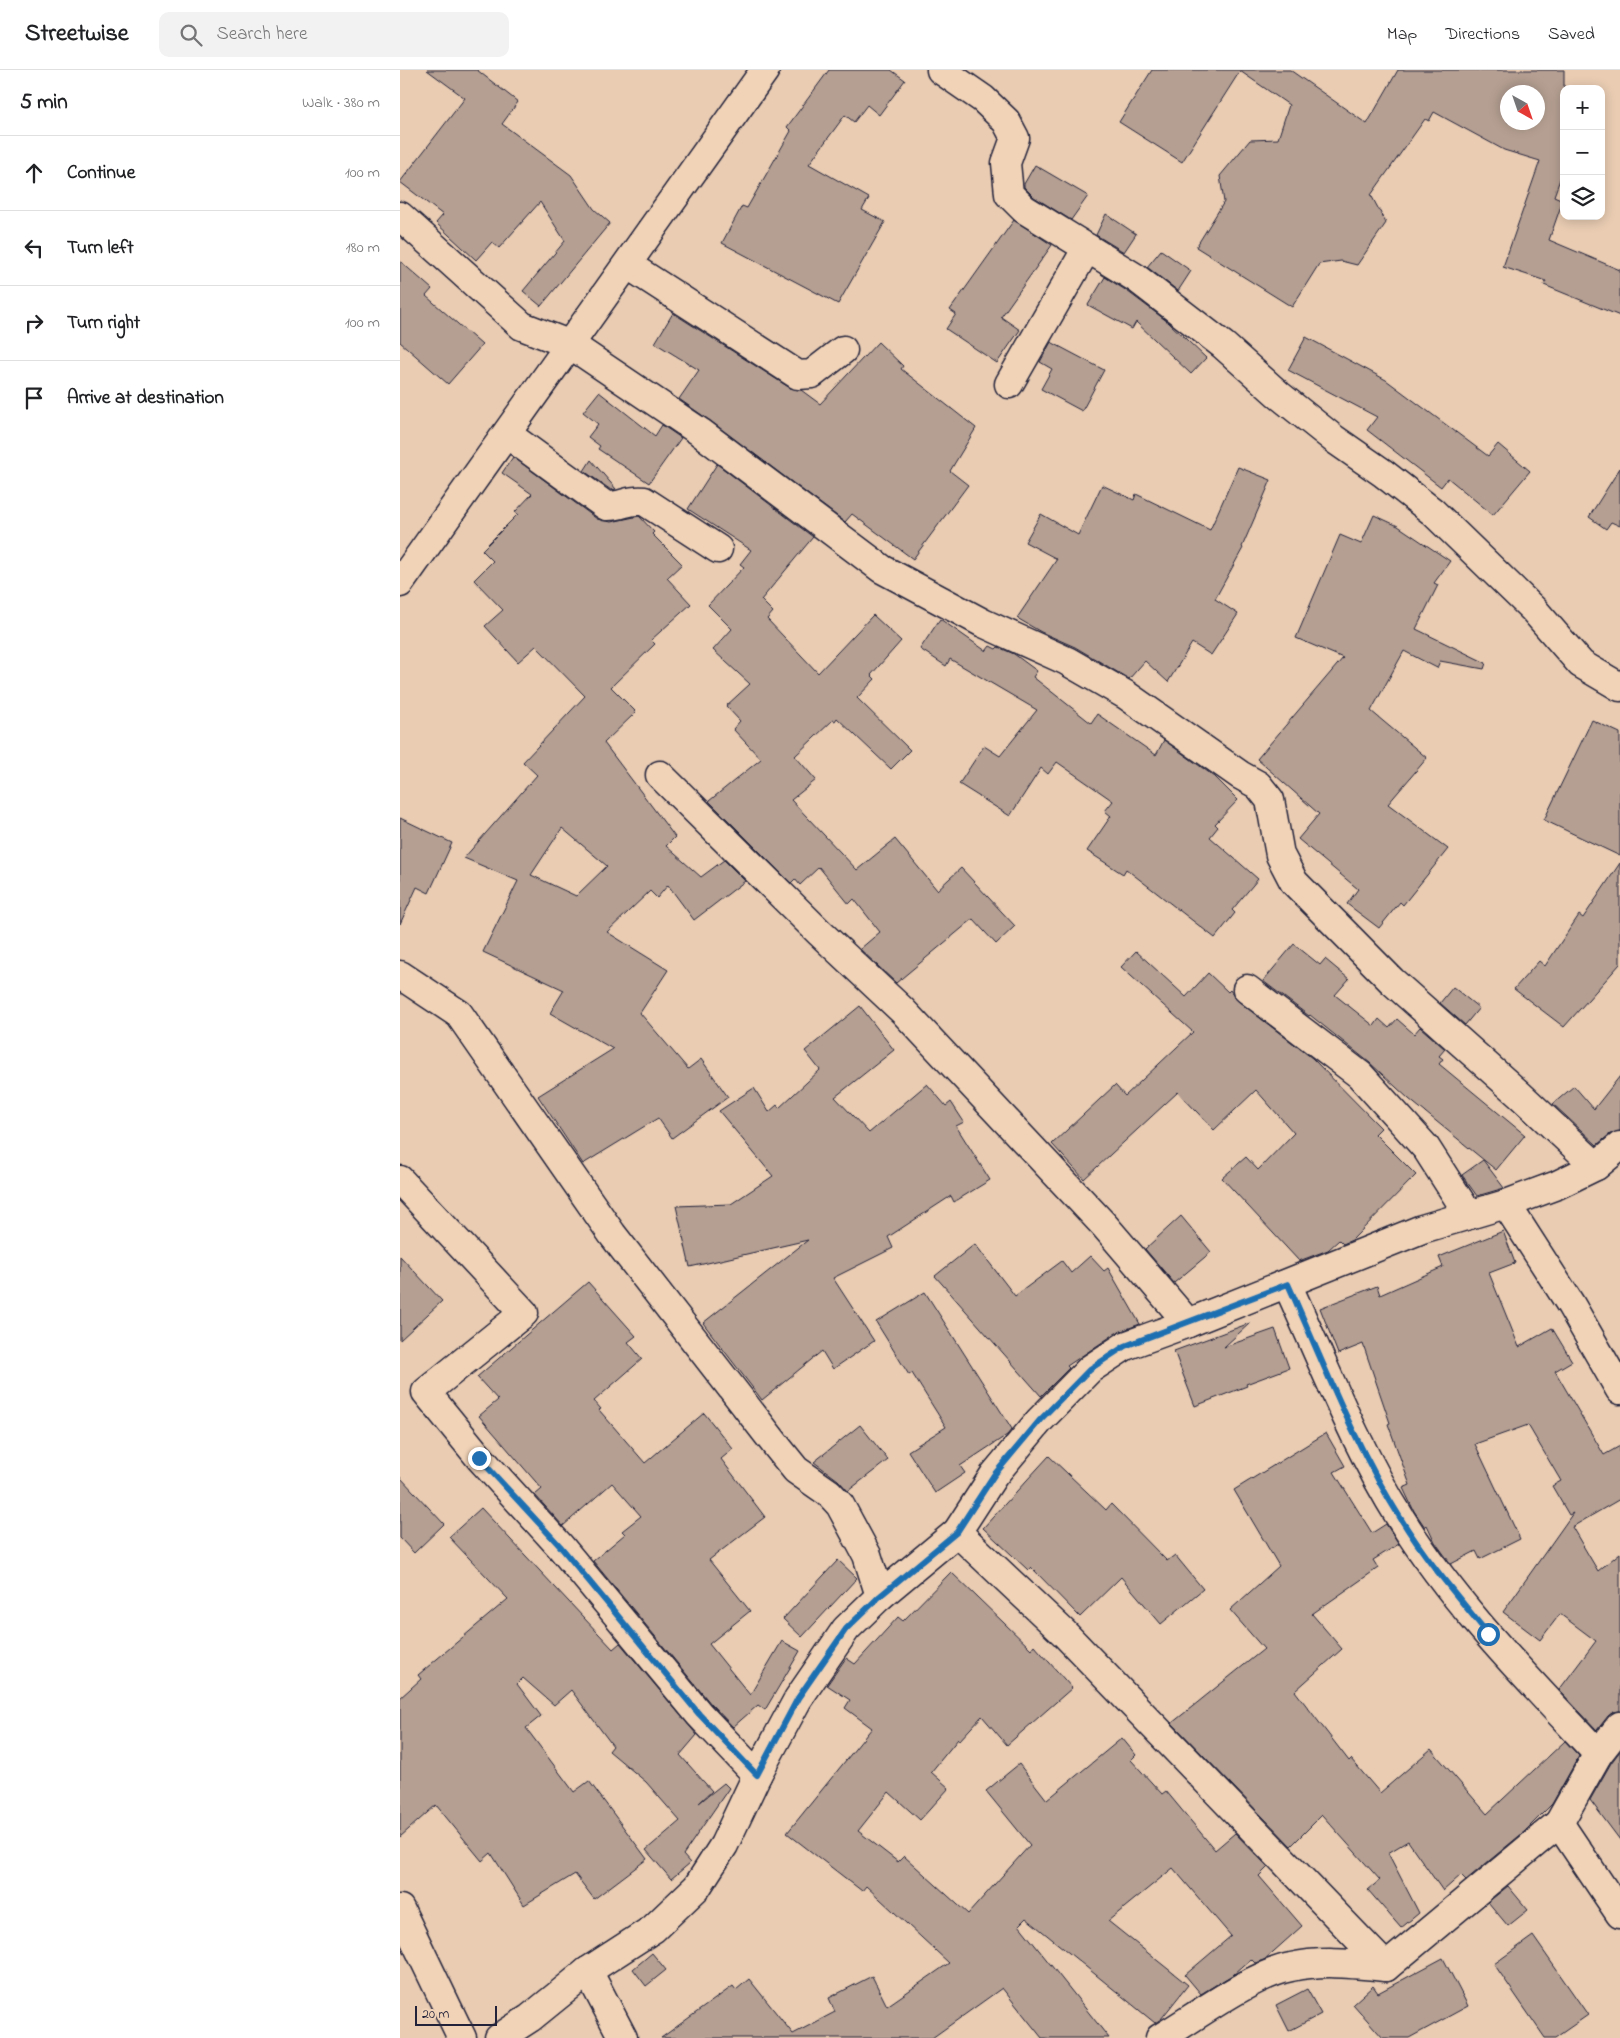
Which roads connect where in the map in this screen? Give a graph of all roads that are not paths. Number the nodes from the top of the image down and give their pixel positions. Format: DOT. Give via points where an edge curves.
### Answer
graph roads {
  1 [pos="765,70"];
  2 [pos="941,70"];
  3 [pos="400,216"];
  4 [pos="1087,248"];
  5 [pos="628,265"];
  6 [pos="571,345"];
  7 [pos="843,350"];
  8 [pos="1009,384"];
  9 [pos="507,434"];
  10 [pos="718,549"];
  11 [pos="400,583"];
  12 [pos="1620,687"];
  13 [pos="660,774"];
  14 [pos="400,975"];
  15 [pos="1247,989"];
  16 [pos="1620,1146"];
  17 [pos="1596,1166"];
  18 [pos="400,1180"];
  19 [pos="1506,1204"];
  20 [pos="1469,1215"];
  21 [pos="1288,1284"];
  22 [pos="1188,1322"];
  23 [pos="1620,1390"];
  24 [pos="957,1532"];
  25 [pos="880,1596"];
  26 [pos="1620,1726"];
  27 [pos="1598,1754"];
  28 [pos="757,1775"];
  29 [pos="1559,1823"];
  30 [pos="400,1908"];
  31 [pos="1620,1914"];
  32 [pos="1386,1967"];
  33 [pos="588,1971"];
  34 [pos="462,2038"];
  35 [pos="499,2038"];
  36 [pos="623,2038"];
  37 [pos="1160,2038"];
  1 -- 5 [label="street"];
  2 -- 4 [label="street" via="983,99 1006,121 1015,138 1006,162 1009,194 1024,209"];
  3 -- 6 [label="street" via="522,326"];
  4 -- 8 [label="street"];
  4 -- 12 [label="street" via="1136,278 1223,345 1334,439 1433,512 1534,610 1581,664"];
  5 -- 6 [label="street"];
  5 -- 7 [label="street" via="798,375 812,374"];
  6 -- 9 [label="street"];
  6 -- 17 [label="street" via="700,432 882,569 983,623 1067,660 1126,695 1258,785 1270,800 1280,855 1294,882 1392,981"];
  9 -- 10 [label="street" via="606,506 616,507 632,500 644,501"];
  9 -- 11 [label="street"];
  13 -- 22 [label="street" via="903,1011 1098,1218"];
  14 -- 25 [label="street" via="459,1014 612,1234 796,1470 829,1493 840,1505 867,1555"];
  15 -- 20 [label="street" via="1360,1076 1426,1148"];
  16 -- 17 [label="street"];
  17 -- 19 [label="street"];
  18 -- 28 [label="street" via="524,1313 426,1392 479,1458 560,1546 699,1714"];
  19 -- 20 [label="street"];
  19 -- 23 [label="street" via="1571,1305"];
  20 -- 21 [label="street" via="1422,1229"];
  21 -- 22 [label="street"];
  21 -- 27 [label="street" via="1361,1447 1401,1519 1440,1575 1488,1634"];
  22 -- 24 [label="street" via="1125,1346 1090,1369 1040,1420 994,1475"];
  24 -- 25 [label="street"];
  24 -- 32 [label="street" via="1064,1633"];
  25 -- 28 [label="street" via="846,1629 798,1698"];
  26 -- 27 [label="street"];
  27 -- 29 [label="street"];
  28 -- 33 [label="street" via="724,1845 697,1887 654,1929"];
  29 -- 31 [label="street"];
  29 -- 32 [label="street"];
  30 -- 34 [label="street"];
  32 -- 37 [label="street" via="1336,1962 1290,1967 1257,1980"];
  33 -- 35 [label="street" via="530,2018"];
  33 -- 36 [label="street"];
}
